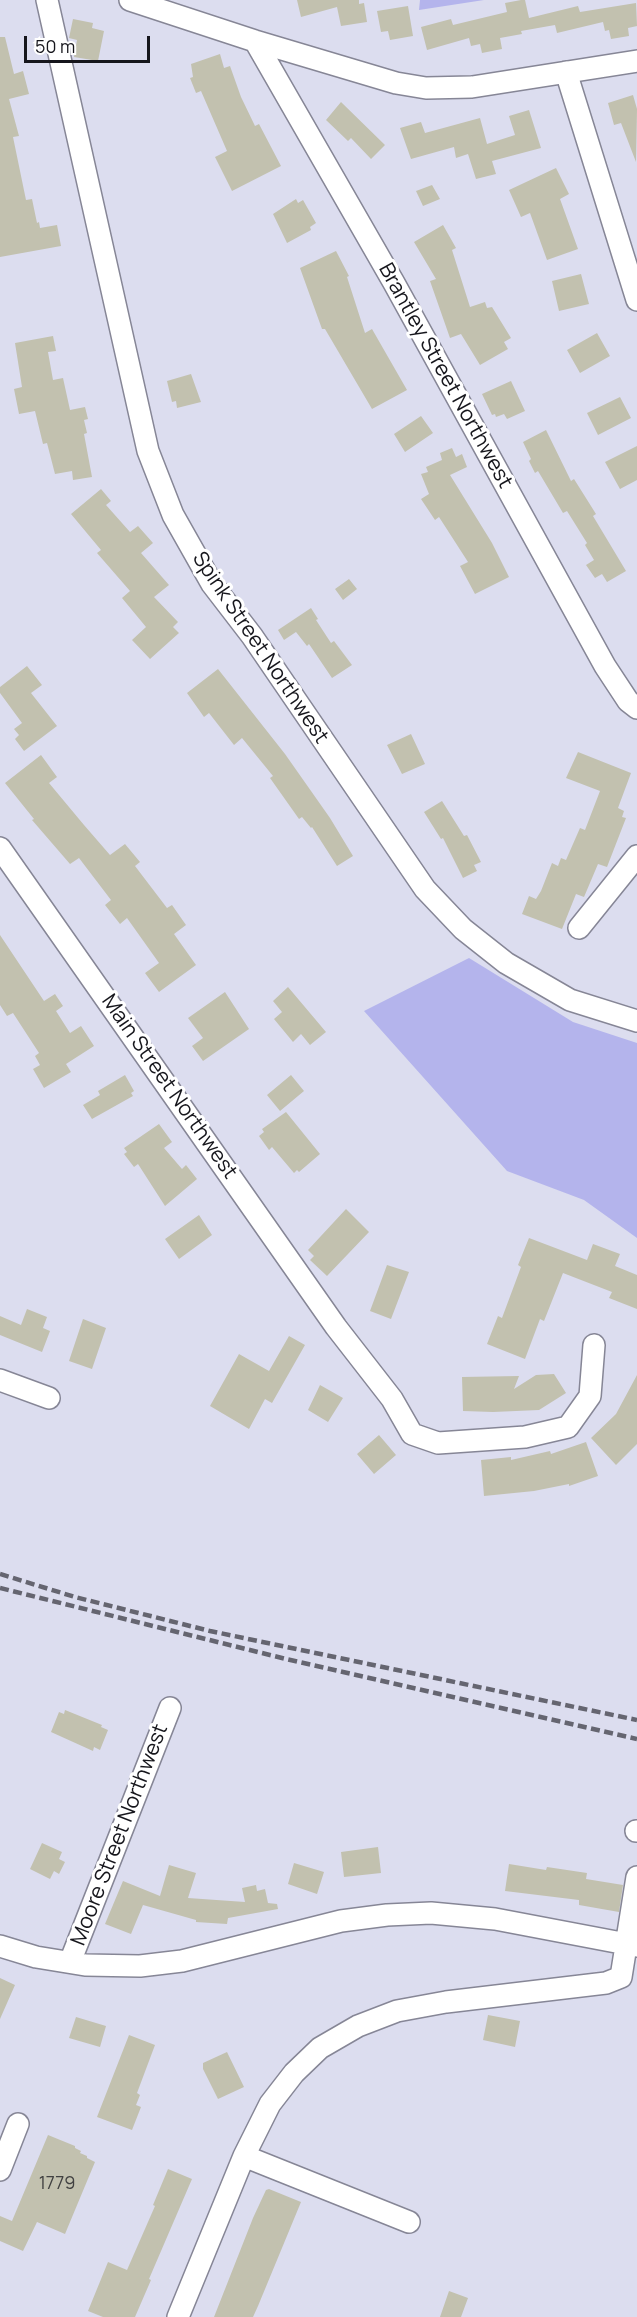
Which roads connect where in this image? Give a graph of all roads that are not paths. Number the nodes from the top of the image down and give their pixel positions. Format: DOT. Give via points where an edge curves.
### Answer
graph roads {
  1 [pos="47,0"];
  2 [pos="130,0"];
  3 [pos="255,41"];
  4 [pos="637,61"];
  5 [pos="566,72"];
  6 [pos="637,300"];
  7 [pos="637,708"];
  8 [pos="0,848"];
  9 [pos="637,856"];
  10 [pos="579,928"];
  11 [pos="637,1021"];
  12 [pos="594,1345"];
  13 [pos="0,1380"];
  14 [pos="49,1398"];
  15 [pos="170,1708"];
  16 [pos="637,1876"];
  17 [pos="631,1945"];
  18 [pos="0,1946"];
  19 [pos="70,1962"];
  20 [pos="615,1980"];
  21 [pos="637,1985"];
  22 [pos="18,2124"];
  23 [pos="244,2156"];
  24 [pos="0,2170"];
  25 [pos="409,2222"];
  26 [pos="178,2317"];
  1 -- 11 [label="street, Spink Street Northwest" via="148,451 173,515 212,584 252,636 425,889 463,929 506,963 570,1000"];
  2 -- 3 [label="street"];
  3 -- 5 [label="street" via="396,83 426,88 472,87"];
  3 -- 7 [label="street, Brantley Street Northwest" via="394,283 605,666"];
  4 -- 5 [label="street"];
  5 -- 6 [label="street"];
  8 -- 12 [label="street, Main Street Northwest" via="336,1327 392,1399 412,1434 438,1443 525,1437 568,1427 590,1396"];
  9 -- 10 [label="street"];
  13 -- 14 [label="street"];
  15 -- 19 [label="street, Moore Street Northwest"];
  16 -- 17 [label="street"];
  17 -- 19 [label="street" via="495,1919 431,1913 341,1921 182,1961 140,1966"];
  17 -- 20 [label="street" via="621,1977"];
  18 -- 19 [label="street"];
  20 -- 21 [label="street"];
  20 -- 23 [label="street" via="446,2002 397,2011 358,2026 320,2048 294,2073 270,2104"];
  22 -- 24 [label="street"];
  23 -- 25 [label="street"];
  23 -- 26 [label="street"];
}
